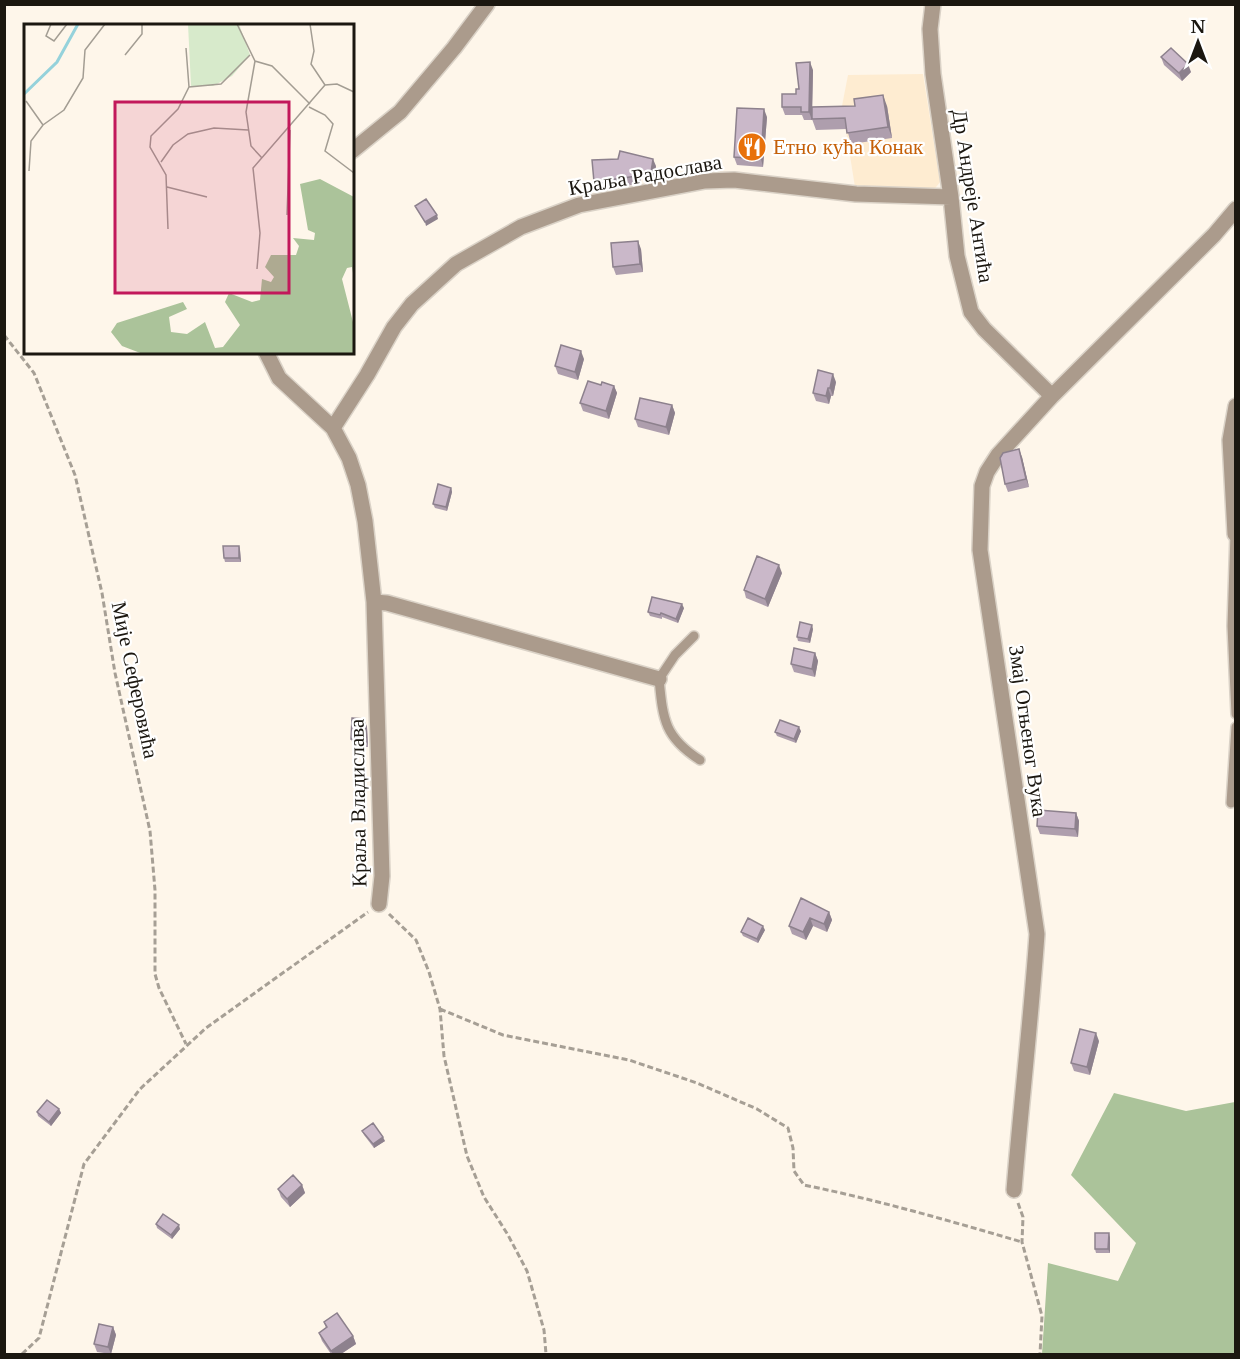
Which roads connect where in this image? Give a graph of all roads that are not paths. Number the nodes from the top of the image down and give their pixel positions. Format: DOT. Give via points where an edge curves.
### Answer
graph roads {
  1 [pos="487,4"];
  2 [pos="933,4"];
  3 [pos="354,149"];
  4 [pos="951,197"];
  5 [pos="1236,209"];
  6 [pos="267,354"];
  7 [pos="1052,396"];
  8 [pos="1236,406"];
  9 [pos="333,428"];
  10 [pos="1235,534"];
  11 [pos="374,602"];
  12 [pos="694,636"];
  13 [pos="659,679"];
  14 [pos="1236,714"];
  15 [pos="1236,727"];
  16 [pos="700,760"];
  17 [pos="1231,803"];
  18 [pos="379,904"];
  19 [pos="1014,1190"];
  1 -- 3 [label="street" via="400,112"];
  2 -- 4 [label="street, Др Андреје Антића" via="933,74"];
  4 -- 7 [label="street, Др Андреје Антића" via="957,256 971,312"];
  4 -- 9 [label="street, Краља Радослава" via="856,194 734,180 705,181 579,205 531,223 456,264 412,304 394,327"];
  5 -- 7 [label="street, Змај Огњеног Вука"];
  6 -- 9 [label="street, Краља Владислава" via="279,378"];
  7 -- 19 [label="street, Змај Огњеног Вука" via="998,455 981,486 980,497 980,550 1037,934"];
  8 -- 10 [label="street" via="1230,440"];
  9 -- 11 [label="street, Краља Владислава" via="350,458 358,485"];
  10 -- 14 [label="lane" via="1232,626"];
  11 -- 13 [label="street"];
  11 -- 18 [label="street, Краља Владислава" via="382,876"];
  12 -- 13 [label="lane"];
  13 -- 16 [label="lane" via="662,711 674,739"];
  15 -- 17 [label="lane"];
}
